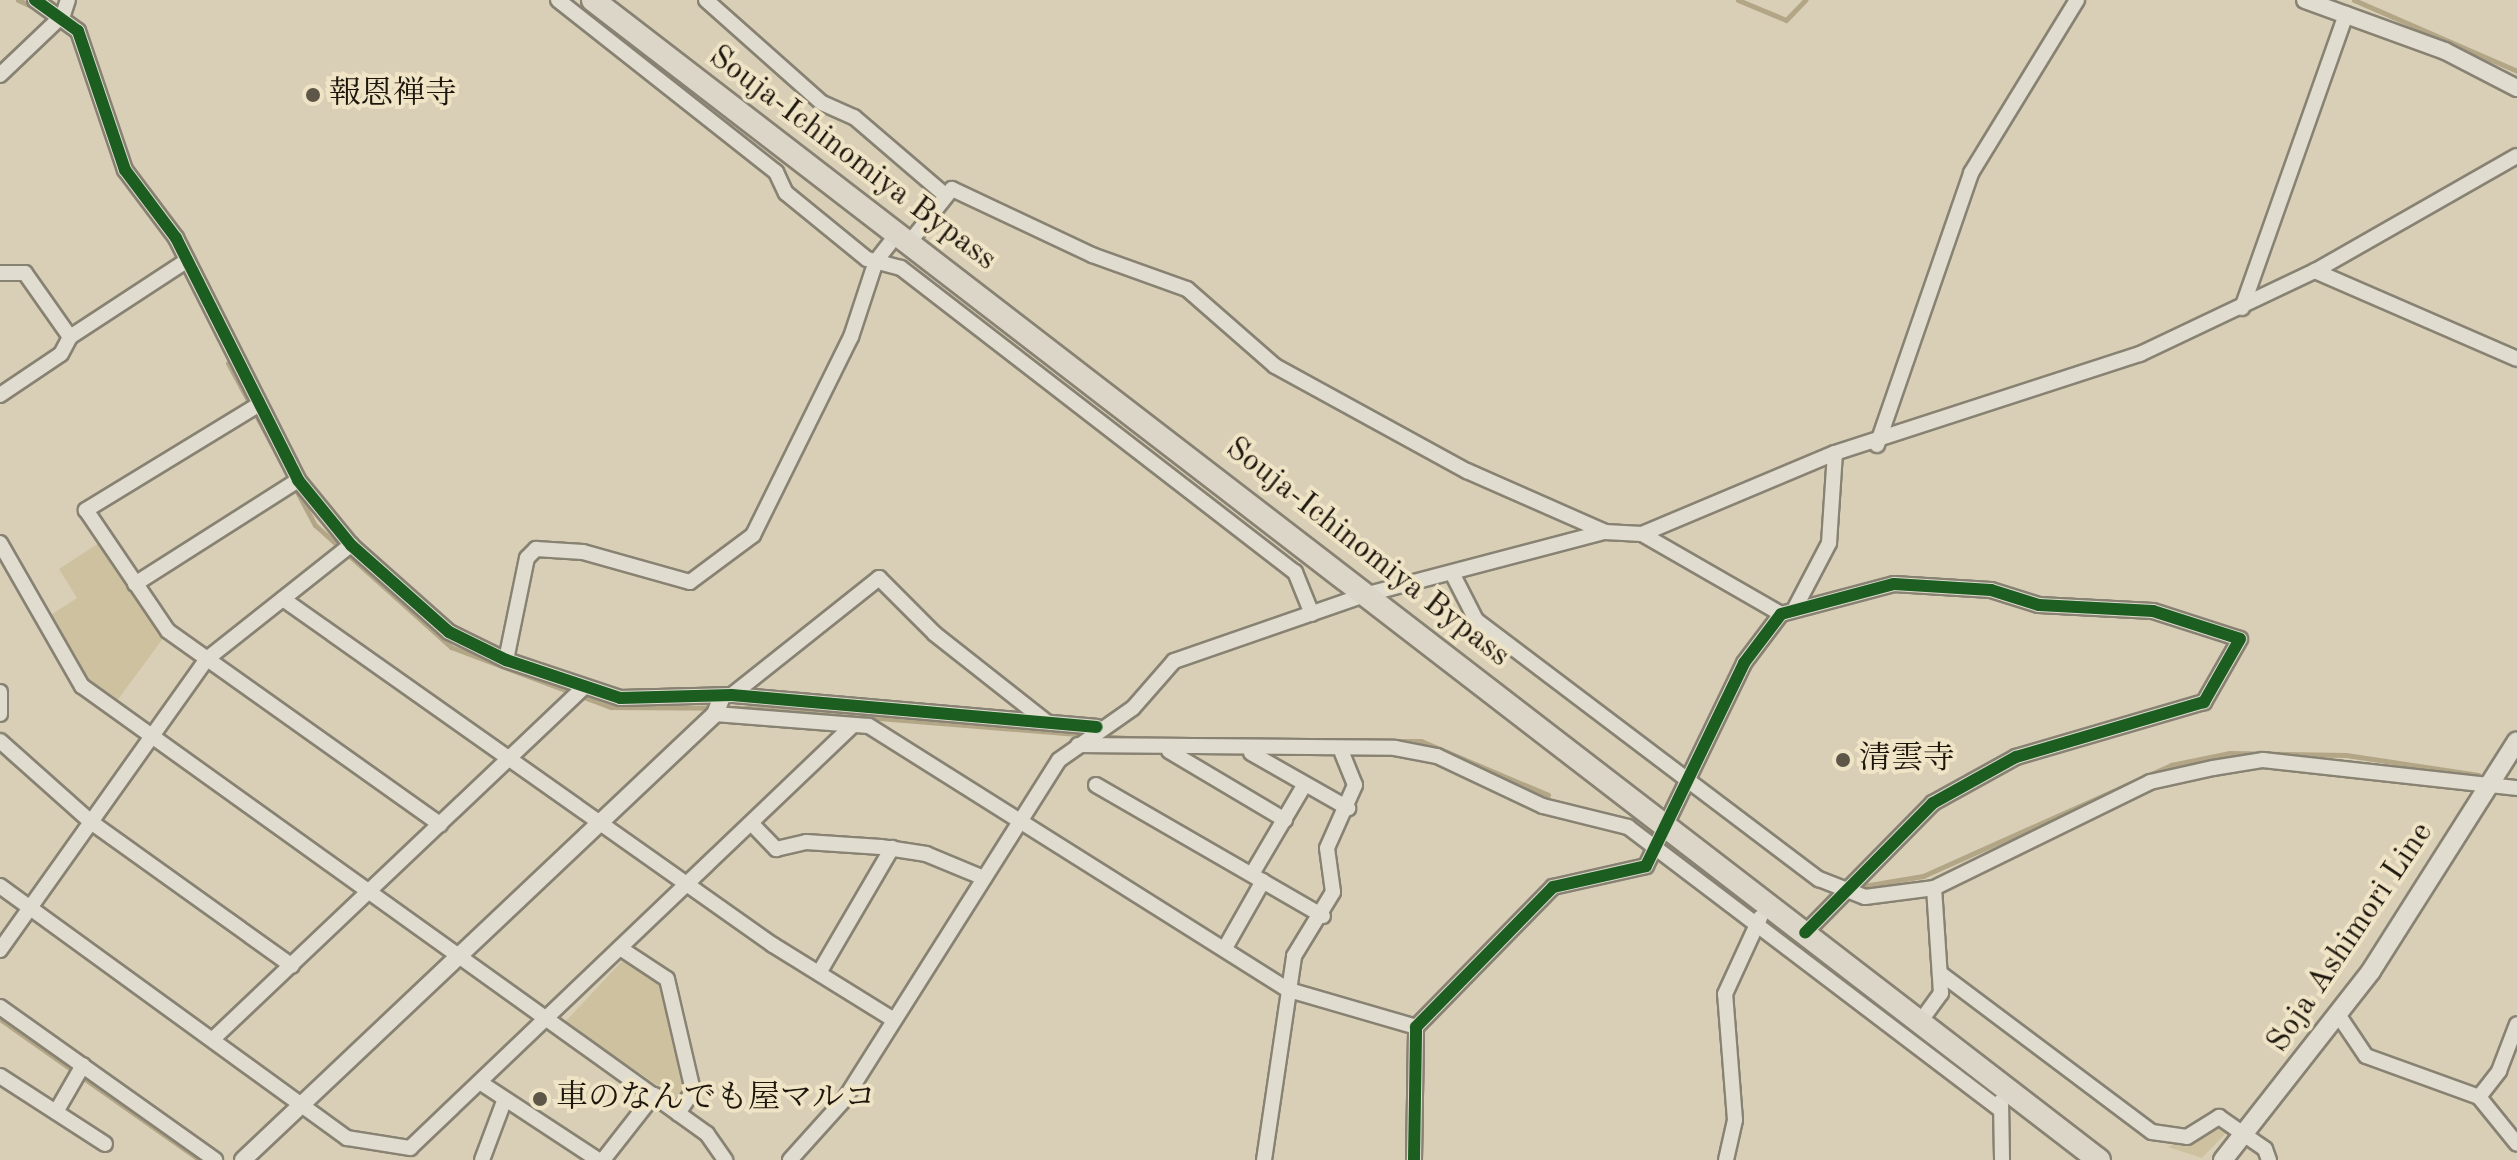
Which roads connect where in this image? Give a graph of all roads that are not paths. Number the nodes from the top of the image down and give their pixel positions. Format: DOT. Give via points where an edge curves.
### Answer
graph roads {
  1 [pos="35,0"];
  2 [pos="68,0"];
  3 [pos="558,0"];
  4 [pos="593,0"];
  5 [pos="706,0"];
  6 [pos="2077,0"];
  7 [pos="2305,0"];
  8 [pos="2346,14"];
  9 [pos="63,15"];
  10 [pos="0,75"];
  11 [pos="2517,88"];
  12 [pos="2517,156"];
  13 [pos="945,195"];
  14 [pos="903,238"];
  15 [pos="186,261"];
  16 [pos="876,261"];
  17 [pos="2315,271"];
  18 [pos="0,273"];
  19 [pos="2242,308"];
  20 [pos="70,337"];
  21 [pos="2517,359"];
  22 [pos="0,395"];
  23 [pos="252,409"];
  24 [pos="1877,445"];
  25 [pos="1835,453"];
  26 [pos="293,483"];
  27 [pos="1605,532"];
  28 [pos="1642,534"];
  29 [pos="0,543"];
  30 [pos="344,551"];
  31 [pos="1452,573"];
  32 [pos="135,584"];
  33 [pos="1368,594"];
  34 [pos="283,599"];
  35 [pos="1788,612"];
  36 [pos="1312,614"];
  37 [pos="207,659"];
  38 [pos="506,660"];
  39 [pos="0,692"];
  40 [pos="578,692"];
  41 [pos="721,704"];
  42 [pos="0,714"];
  43 [pos="1046,721"];
  44 [pos="852,726"];
  45 [pos="153,734"];
  46 [pos="1087,735"];
  47 [pos="0,741"];
  48 [pos="2517,741"];
  49 [pos="1169,750"];
  50 [pos="1248,751"];
  51 [pos="1342,752"];
  52 [pos="510,758"];
  53 [pos="1688,776"];
  54 [pos="1305,784"];
  55 [pos="1096,785"];
  56 [pos="2488,786"];
  57 [pos="2517,788"];
  58 [pos="1348,808"];
  59 [pos="1285,820"];
  60 [pos="600,821"];
  61 [pos="1020,821"];
  62 [pos="91,822"];
  63 [pos="440,824"];
  64 [pos="752,824"];
  65 [pos="1667,824"];
  66 [pos="892,848"];
  67 [pos="1654,852"];
  68 [pos="984,878"];
  69 [pos="1257,878"];
  70 [pos="690,885"];
  71 [pos="0,886"];
  72 [pos="1934,888"];
  73 [pos="1843,890"];
  74 [pos="370,892"];
  75 [pos="1770,905"];
  76 [pos="30,906"];
  77 [pos="1323,916"];
  78 [pos="1755,925"];
  79 [pos="1805,933"];
  80 [pos="620,948"];
  81 [pos="1225,948"];
  82 [pos="0,950"];
  83 [pos="460,956"];
  84 [pos="292,966"];
  85 [pos="819,973"];
  86 [pos="1940,973"];
  87 [pos="1289,990"];
  88 [pos="0,1007"];
  89 [pos="2339,1016"];
  90 [pos="548,1017"];
  91 [pos="894,1020"];
  92 [pos="1920,1022"];
  93 [pos="2517,1024"];
  94 [pos="1416,1027"];
  95 [pos="213,1039"];
  96 [pos="83,1065"];
  97 [pos="0,1076"];
  98 [pos="481,1083"];
  99 [pos="654,1095"];
  100 [pos="2479,1097"];
  101 [pos="2002,1099"];
  102 [pos="305,1102"];
  103 [pos="503,1104"];
  104 [pos="56,1112"];
  105 [pos="678,1113"];
  106 [pos="2245,1135"];
  107 [pos="105,1144"];
  108 [pos="2517,1144"];
  109 [pos="215,1160"];
  110 [pos="243,1160"];
  111 [pos="482,1160"];
  112 [pos="601,1160"];
  113 [pos="725,1160"];
  114 [pos="790,1160"];
  115 [pos="1264,1160"];
  116 [pos="1414,1160"];
  117 [pos="1726,1160"];
  118 [pos="2002,1160"];
  119 [pos="2099,1160"];
  120 [pos="2223,1160"];
  121 [pos="2269,1160"];
  1 -- 9 [label="street"];
  2 -- 9 [label="street"];
  3 -- 16 [label="street" via="776,172 786,193"];
  4 -- 14 [label="highway, Souja-Ichinomiya Bypass"];
  5 -- 13 [label="street" via="822,103 854,117"];
  6 -- 24 [label="street" via="1971,173"];
  7 -- 8 [label="street"];
  8 -- 11 [label="street" via="2445,51"];
  8 -- 19 [label="street"];
  9 -- 10 [label="street"];
  9 -- 15 [label="street" via="89,55 125,170"];
  12 -- 17 [label="street"];
  13 -- 14 [label="street"];
  13 -- 27 [label="street" via="952,189 1092,255 1187,289 1275,366 1467,471"];
  14 -- 16 [label="street"];
  14 -- 33 [label="highway, Souja-Ichinomiya Bypass"];
  15 -- 20 [label="street"];
  15 -- 23 [label="street"];
  16 -- 36 [label="street" via="901,268 1295,572"];
  16 -- 38 [label="street" via="851,337 753,535 690,582 583,552 536,549 527,558"];
  17 -- 19 [label="street"];
  17 -- 21 [label="street"];
  18 -- 20 [label="street" via="25,273"];
  19 -- 24 [label="street" via="2070,382"];
  20 -- 22 [label="street" via="61,354"];
  23 -- 26 [label="street"];
  23 -- 32 [label="street" via="86,510"];
  24 -- 25 [label="street"];
  25 -- 28 [label="street"];
  25 -- 35 [label="street" via="1829,543"];
  26 -- 30 [label="street"];
  26 -- 32 [label="street"];
  27 -- 28 [label="street"];
  27 -- 31 [label="street" via="1549,541"];
  28 -- 35 [label="street"];
  29 -- 45 [label="street" via="82,686"];
  30 -- 34 [label="street"];
  30 -- 38 [label="street" via="449,632"];
  31 -- 33 [label="street"];
  31 -- 53 [label="street" via="1476,620"];
  32 -- 37 [label="street" via="168,631"];
  33 -- 36 [label="street"];
  33 -- 65 [label="highway, Souja-Ichinomiya Bypass"];
  34 -- 37 [label="street"];
  34 -- 52 [label="street"];
  35 -- 53 [label="street" via="1744,663"];
  35 -- 73 [label="street" via="1894,584 1991,590 2039,605 2153,611 2240,639 2204,702 2016,757 1933,803"];
  36 -- 46 [label="street" via="1174,661 1133,708"];
  37 -- 45 [label="street"];
  37 -- 63 [label="street"];
  38 -- 40 [label="street"];
  39 -- 42 [label="street"];
  40 -- 41 [label="street"];
  40 -- 52 [label="street"];
  41 -- 43 [label="street"];
  41 -- 43 [label="street" via="879,578 935,634"];
  41 -- 44 [label="street"];
  41 -- 60 [label="street"];
  43 -- 46 [label="street"];
  44 -- 61 [label="street" via="869,726"];
  44 -- 64 [label="street"];
  45 -- 62 [label="street"];
  45 -- 74 [label="street"];
  46 -- 49 [label="street"];
  46 -- 61 [label="street" via="1059,760"];
  47 -- 62 [label="street"];
  48 -- 56 [label="main road, Soja Ashimori Line"];
  49 -- 50 [label="street"];
  49 -- 59 [label="street"];
  50 -- 51 [label="street"];
  50 -- 54 [label="street"];
  51 -- 58 [label="street" via="1355,785"];
  51 -- 67 [label="street" via="1395,748 1437,756 1543,806 1628,827"];
  52 -- 60 [label="street"];
  52 -- 63 [label="street"];
  53 -- 65 [label="street"];
  53 -- 73 [label="street" via="1819,879"];
  54 -- 58 [label="street"];
  54 -- 59 [label="street"];
  55 -- 69 [label="street"];
  56 -- 57 [label="street"];
  56 -- 72 [label="street" via="2263,760 2213,768 2150,782"];
  56 -- 89 [label="main road, Soja Ashimori Line"];
  58 -- 77 [label="street" via="1327,848 1333,892"];
  59 -- 69 [label="street"];
  60 -- 70 [label="street"];
  60 -- 83 [label="street"];
  61 -- 68 [label="street"];
  61 -- 81 [label="street"];
  62 -- 76 [label="street"];
  62 -- 84 [label="street"];
  63 -- 74 [label="street"];
  64 -- 66 [label="street" via="776,849 806,842"];
  64 -- 70 [label="street"];
  65 -- 67 [label="street"];
  65 -- 75 [label="highway, Souja-Ichinomiya Bypass"];
  66 -- 68 [label="street"];
  66 -- 85 [label="street"];
  67 -- 78 [label="street"];
  67 -- 94 [label="street" via="1633,874 1553,887"];
  68 -- 91 [label="street"];
  69 -- 77 [label="street"];
  69 -- 81 [label="street"];
  70 -- 80 [label="street"];
  70 -- 85 [label="street"];
  71 -- 76 [label="street"];
  72 -- 73 [label="street" via="1865,897"];
  72 -- 86 [label="street"];
  73 -- 79 [label="street"];
  74 -- 83 [label="street"];
  74 -- 84 [label="street"];
  75 -- 78 [label="street"];
  75 -- 79 [label="highway, Souja-Ichinomiya Bypass"];
  76 -- 82 [label="street"];
  76 -- 95 [label="street"];
  77 -- 87 [label="street" via="1294,956"];
  78 -- 101 [label="street"];
  78 -- 117 [label="street" via="1725,994 1735,1120"];
  79 -- 92 [label="highway, Souja-Ichinomiya Bypass"];
  80 -- 90 [label="street"];
  80 -- 105 [label="street" via="667,979 693,1091"];
  81 -- 87 [label="street"];
  83 -- 90 [label="street"];
  83 -- 102 [label="street"];
  84 -- 95 [label="street"];
  85 -- 91 [label="street"];
  86 -- 92 [label="street" via="1941,993"];
  86 -- 106 [label="street" via="2161,1138 2187,1137 2219,1117"];
  87 -- 94 [label="street"];
  87 -- 115 [label="street"];
  88 -- 96 [label="street"];
  89 -- 100 [label="street" via="2366,1056"];
  89 -- 106 [label="main road, Soja Ashimori Line"];
  90 -- 98 [label="street"];
  90 -- 99 [label="street"];
  91 -- 114 [label="street" via="844,1100"];
  92 -- 101 [label="highway, Souja-Ichinomiya Bypass"];
  93 -- 100 [label="street" via="2499,1071"];
  94 -- 116 [label="street"];
  95 -- 102 [label="street"];
  96 -- 104 [label="street"];
  96 -- 109 [label="street"];
  97 -- 104 [label="street"];
  98 -- 102 [label="street" via="410,1148 347,1138"];
  98 -- 103 [label="street"];
  99 -- 105 [label="street"];
  99 -- 112 [label="street"];
  100 -- 108 [label="street"];
  101 -- 118 [label="street"];
  101 -- 119 [label="highway, Souja-Ichinomiya Bypass"];
  102 -- 110 [label="street"];
  103 -- 111 [label="street"];
  103 -- 112 [label="street"];
  104 -- 107 [label="street"];
  105 -- 113 [label="street"];
  106 -- 120 [label="main road, Soja Ashimori Line"];
  106 -- 121 [label="street"];
}
